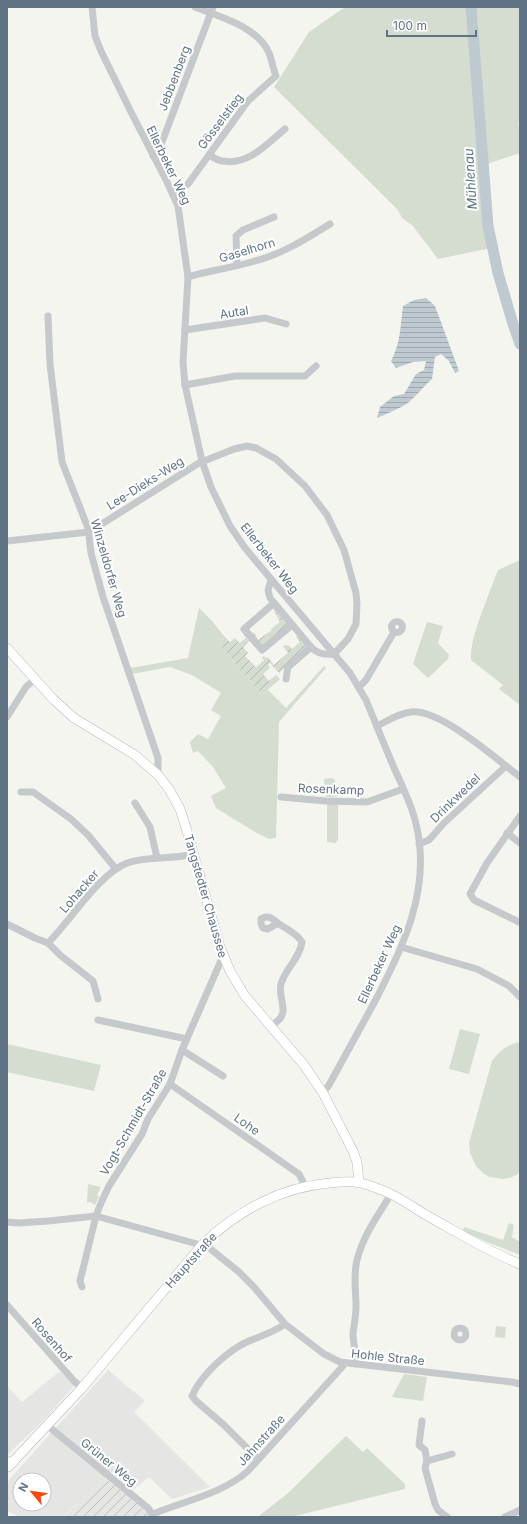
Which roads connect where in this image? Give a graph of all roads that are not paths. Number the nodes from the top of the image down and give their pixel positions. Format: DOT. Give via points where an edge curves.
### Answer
graph roads {
  1 [pos="92,7"];
  2 [pos="195,7"];
  3 [pos="212,10"];
  4 [pos="286,129"];
  5 [pos="209,155"];
  6 [pos="153,156"];
  7 [pos="174,195"];
  8 [pos="274,217"];
  9 [pos="330,224"];
  10 [pos="237,265"];
  11 [pos="188,277"];
  12 [pos="48,316"];
  13 [pos="286,324"];
  14 [pos="185,330"];
  15 [pos="316,366"];
  16 [pos="185,385"];
  17 [pos="202,461"];
  18 [pos="89,532"];
  19 [pos="7,541"];
  20 [pos="271,580"];
  21 [pos="274,603"];
  22 [pos="292,625"];
  23 [pos="394,632"];
  24 [pos="311,647"];
  25 [pos="7,648"];
  26 [pos="334,654"];
  27 [pos="35,679"];
  28 [pos="286,679"];
  29 [pos="359,686"];
  30 [pos="10,707"];
  31 [pos="7,717"];
  32 [pos="377,726"];
  33 [pos="506,766"];
  34 [pos="158,775"];
  35 [pos="520,777"];
  36 [pos="404,789"];
  37 [pos="21,792"];
  38 [pos="281,797"];
  39 [pos="134,803"];
  40 [pos="520,816"];
  41 [pos="507,833"];
  42 [pos="520,843"];
  43 [pos="419,844"];
  44 [pos="194,854"];
  45 [pos="157,858"];
  46 [pos="116,869"];
  47 [pos="519,922"];
  48 [pos="278,923"];
  49 [pos="7,924"];
  50 [pos="48,943"];
  51 [pos="401,947"];
  52 [pos="223,956"];
  53 [pos="520,997"];
  54 [pos="98,999"];
  55 [pos="98,1020"];
  56 [pos="270,1026"];
  57 [pos="187,1039"];
  58 [pos="182,1050"];
  59 [pos="224,1076"];
  60 [pos="170,1084"];
  61 [pos="323,1093"];
  62 [pos="359,1183"];
  63 [pos="303,1187"];
  64 [pos="391,1194"];
  65 [pos="96,1216"];
  66 [pos="7,1222"];
  67 [pos="202,1246"];
  68 [pos="520,1264"];
  69 [pos="82,1287"];
  70 [pos="7,1305"];
  71 [pos="285,1324"];
  72 [pos="344,1363"];
  73 [pos="355,1364"];
  74 [pos="520,1384"];
  75 [pos="82,1388"];
  76 [pos="422,1421"];
  77 [pos="48,1426"];
  78 [pos="452,1454"];
  79 [pos="258,1459"];
  80 [pos="426,1461"];
  81 [pos="9,1465"];
  82 [pos="520,1510"];
  83 [pos="153,1515"];
  84 [pos="447,1517"];
  85 [pos="505,1517"];
  1 -- 6 [label="street, Ellerbeker Weg" via="94,30 101,51"];
  2 -- 3 [label="street, Gösselstieg"];
  3 -- 5 [label="street, Gösselstieg" via="248,29 260,39 269,53 276,76 248,101"];
  3 -- 6 [label="street, Jebbenberg" via="159,150"];
  4 -- 5 [label="street" via="248,158 235,162 222,161"];
  5 -- 7 [label="street, Gösselstieg" via="188,184"];
  6 -- 7 [label="street, Ellerbeker Weg"];
  7 -- 11 [label="street, Ellerbeker Weg" via="181,218"];
  8 -- 10 [label="street" via="243,230 236,236"];
  9 -- 10 [label="street, Gaselhorn" via="303,241 273,255"];
  10 -- 11 [label="street, Gaselhorn"];
  11 -- 14 [label="street, Ellerbeker Weg"];
  12 -- 18 [label="street, Winzeldorfer Weg" via="50,364 62,462"];
  13 -- 14 [label="street, Autal" via="265,318"];
  14 -- 16 [label="street, Ellerbeker Weg"];
  15 -- 16 [label="street" via="304,376 235,376"];
  16 -- 17 [label="street, Ellerbeker Weg"];
  17 -- 18 [label="street, Lee-Dieks-Weg"];
  17 -- 20 [label="street, Ellerbeker Weg" via="230,526"];
  17 -- 26 [label="street, Lee-Dieks-Weg" via="234,449 247,446 256,448 276,459 294,474 327,515 348,561 355,583 357,604 353,631"];
  18 -- 19 [label="street, Lee-Dieks-Weg"];
  18 -- 34 [label="street, Winzeldorfer Weg" via="91,553 101,590 158,758"];
  20 -- 21 [label="street" via="268,594"];
  20 -- 26 [label="street, Ellerbeker Weg"];
  21 -- 22 [label="street"];
  21 -- 22 [label="street" via="244,629 262,650"];
  22 -- 24 [label="street"];
  23 -- 29 [label="street" via="374,668"];
  24 -- 26 [label="street" via="316,652"];
  24 -- 28 [label="street" via="288,667"];
  25 -- 27 [label="main road, Tangstedter Chaussee"];
  26 -- 29 [label="street, Ellerbeker Weg"];
  27 -- 30 [label="street"];
  27 -- 34 [label="main road, Tangstedter Chaussee" via="74,718 135,755"];
  29 -- 32 [label="street, Ellerbeker Weg"];
  30 -- 31 [label="street"];
  32 -- 33 [label="street" via="410,712 430,715 453,728"];
  32 -- 36 [label="street, Ellerbeker Weg"];
  33 -- 35 [label="street"];
  33 -- 43 [label="street, Drinkwedel" via="429,840"];
  34 -- 44 [label="main road, Tangstedter Chaussee" via="177,804"];
  36 -- 38 [label="street, Rosenkamp" via="368,802"];
  36 -- 43 [label="street, Ellerbeker Weg" via="416,824"];
  37 -- 46 [label="street" via="33,792 71,819"];
  39 -- 45 [label="street" via="150,827"];
  40 -- 41 [label="street"];
  41 -- 42 [label="street"];
  41 -- 47 [label="street" via="481,872 470,894 474,900"];
  43 -- 51 [label="street, Ellerbeker Weg" via="418,893"];
  44 -- 45 [label="street, Lohacker"];
  44 -- 52 [label="main road, Tangstedter Chaussee"];
  45 -- 46 [label="street, Lohacker" via="140,859"];
  46 -- 50 [label="street, Lohacker" via="99,883"];
  48 -- 56 [label="street" via="298,936 302,942 281,985 284,1007 282,1015"];
  49 -- 50 [label="street"];
  50 -- 54 [label="street" via="93,981"];
  51 -- 53 [label="street" via="477,969 509,986"];
  51 -- 61 [label="street, Ellerbeker Weg" via="351,1046"];
  52 -- 56 [label="main road, Tangstedter Chaussee" via="238,985"];
  52 -- 57 [label="street, Vogt-Schmidt-Straße"];
  55 -- 57 [label="street"];
  56 -- 61 [label="main road, Tangstedter Chaussee" via="304,1065"];
  57 -- 58 [label="street, Vogt-Schmidt-Straße"];
  58 -- 59 [label="street"];
  58 -- 60 [label="street, Vogt-Schmidt-Straße"];
  60 -- 63 [label="street, Lohe" via="299,1174 304,1182"];
  60 -- 65 [label="street, Vogt-Schmidt-Straße" via="109,1186"];
  61 -- 62 [label="main road, Tangstedter Chaussee" via="353,1151"];
  62 -- 63 [label="main road, Hauptstraße" via="349,1181"];
  62 -- 64 [label="main road, Hauptstraße"];
  63 -- 67 [label="main road, Hauptstraße" via="272,1197 245,1211 218,1229"];
  64 -- 68 [label="main road, Hauptstraße" via="471,1241"];
  64 -- 73 [label="street" via="374,1221 357,1261 353,1336"];
  65 -- 66 [label="street"];
  65 -- 67 [label="street, Hohle Straße"];
  65 -- 69 [label="street, Vogt-Schmidt-Straße" via="80,1281"];
  67 -- 71 [label="street, Hohle Straße" via="212,1249 239,1272"];
  67 -- 75 [label="main road, Hauptstraße"];
  70 -- 75 [label="street, Rosenhof"];
  71 -- 72 [label="street, Hohle Straße" via="324,1354"];
  71 -- 79 [label="street" via="229,1352 202,1380 192,1396"];
  72 -- 73 [label="street, Hohle Straße"];
  72 -- 79 [label="street, Jahnstraße"];
  73 -- 74 [label="street, Hohle Straße"];
  75 -- 77 [label="main road, Hauptstraße"];
  76 -- 80 [label="street" via="419,1444 425,1450"];
  77 -- 81 [label="main road, Hauptstraße"];
  77 -- 83 [label="street, Grüner Weg" via="148,1508"];
  78 -- 80 [label="street"];
  79 -- 83 [label="street, Jahnstraße" via="239,1479"];
  80 -- 84 [label="street" via="425,1468 435,1504"];
  82 -- 85 [label="street"];
}
